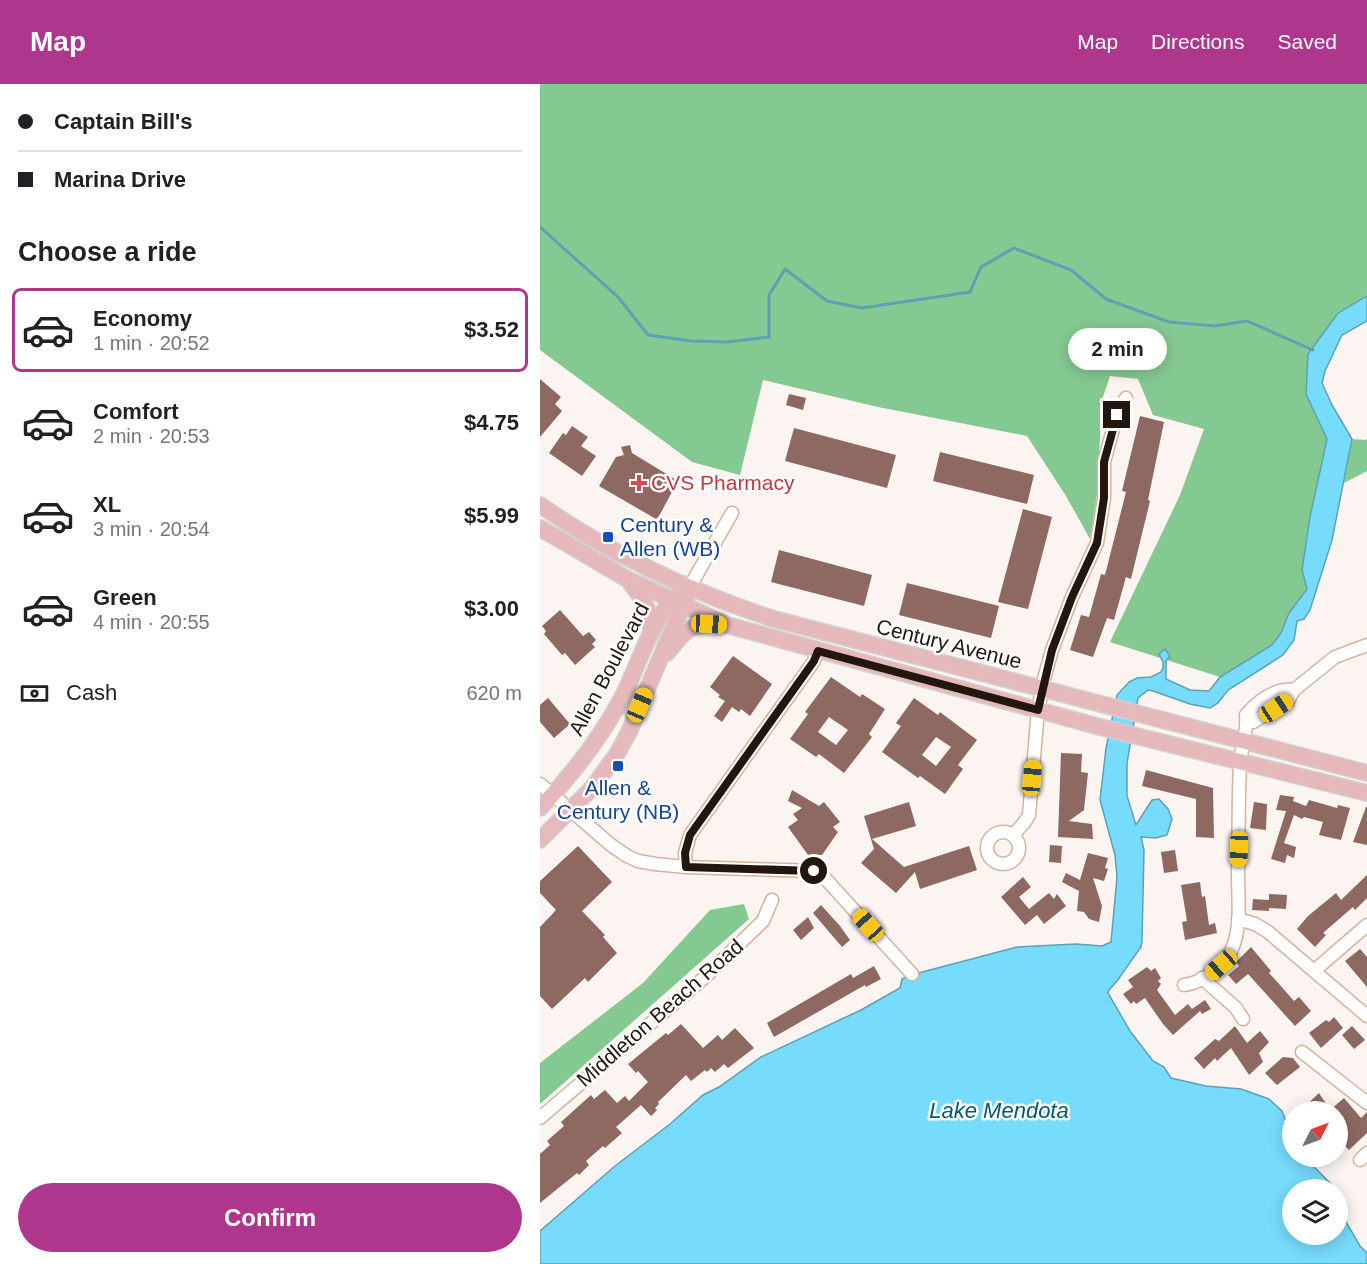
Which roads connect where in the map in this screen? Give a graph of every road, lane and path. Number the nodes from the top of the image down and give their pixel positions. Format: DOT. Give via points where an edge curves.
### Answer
graph roads {
  1 [pos="1126,398"];
  2 [pos="540,505"];
  3 [pos="732,513"];
  4 [pos="540,528"];
  5 [pos="627,579"];
  6 [pos="689,588"];
  7 [pos="677,603"];
  8 [pos="727,625"];
  9 [pos="651,636"];
  10 [pos="1367,645"];
  11 [pos="818,651"];
  12 [pos="658,664"];
  13 [pos="1042,689"];
  14 [pos="1038,710"];
  15 [pos="1243,742"];
  16 [pos="1240,760"];
  17 [pos="1367,773"];
  18 [pos="540,784"];
  19 [pos="1367,793"];
  20 [pos="552,796"];
  21 [pos="540,808"];
  22 [pos="571,811"];
  23 [pos="1013,835"];
  24 [pos="540,840"];
  25 [pos="686,867"];
  26 [pos="772,900"];
  27 [pos="1238,919"];
  28 [pos="1367,925"];
  29 [pos="1314,971"];
  30 [pos="912,974"];
  31 [pos="1202,978"];
  32 [pos="1184,985"];
  33 [pos="1367,1016"];
  34 [pos="1243,1019"];
  35 [pos="1302,1052"];
  36 [pos="1367,1103"];
  37 [pos="540,1118"];
  1 -- 13 [label="street" via="1104,462 1104,498 1097,543 1068,607"];
  2 -- 6 [label="main road, Century Avenue" via="594,539"];
  3 -- 6 [label="street"];
  4 -- 5 [label="main road, Century Avenue"];
  5 -- 7 [label="main road, Century Avenue"];
  5 -- 9 [label="main road" via="646,604"];
  6 -- 7 [label="main road, Allen Boulevard"];
  6 -- 13 [label="main road, Century Avenue" via="784,622"];
  7 -- 8 [label="main road, Century Avenue"];
  7 -- 9 [label="main road, Allen Boulevard" via="662,612"];
  7 -- 12 [label="main road, Allen Boulevard"];
  8 -- 11 [label="main road, Century Avenue"];
  8 -- 12 [label="main road" via="699,624 688,628"];
  9 -- 20 [label="main road, Allen Boulevard" via="604,727"];
  10 -- 15 [label="street" via="1335,657 1294,690 1281,690 1260,702 1246,715"];
  11 -- 14 [label="main road, Century Avenue"];
  11 -- 25 [label="street" via="690,835"];
  12 -- 22 [label="main road, Allen Boulevard" via="616,754"];
  13 -- 14 [label="street"];
  13 -- 15 [label="main road, Century Avenue"];
  14 -- 16 [label="main road, Century Avenue"];
  14 -- 23 [label="street" via="1029,814"];
  15 -- 16 [label="street"];
  15 -- 17 [label="main road, Century Avenue"];
  16 -- 19 [label="main road, Century Avenue"];
  16 -- 27 [label="street"];
  18 -- 20 [label="street"];
  20 -- 21 [label="main road, Allen Boulevard"];
  20 -- 22 [label="street"];
  22 -- 24 [label="main road, Allen Boulevard"];
  22 -- 25 [label="street" via="627,856"];
  25 -- 30 [label="street" via="814,871 823,876"];
  26 -- 37 [label="street, Middleton Beach Road" via="763,921 705,977"];
  27 -- 29 [label="street" via="1263,929"];
  27 -- 31 [label="street" via="1231,951 1221,965"];
  28 -- 29 [label="street"];
  29 -- 33 [label="street"];
  31 -- 32 [label="street"];
  31 -- 34 [label="street"];
  35 -- 36 [label="street"];
}
